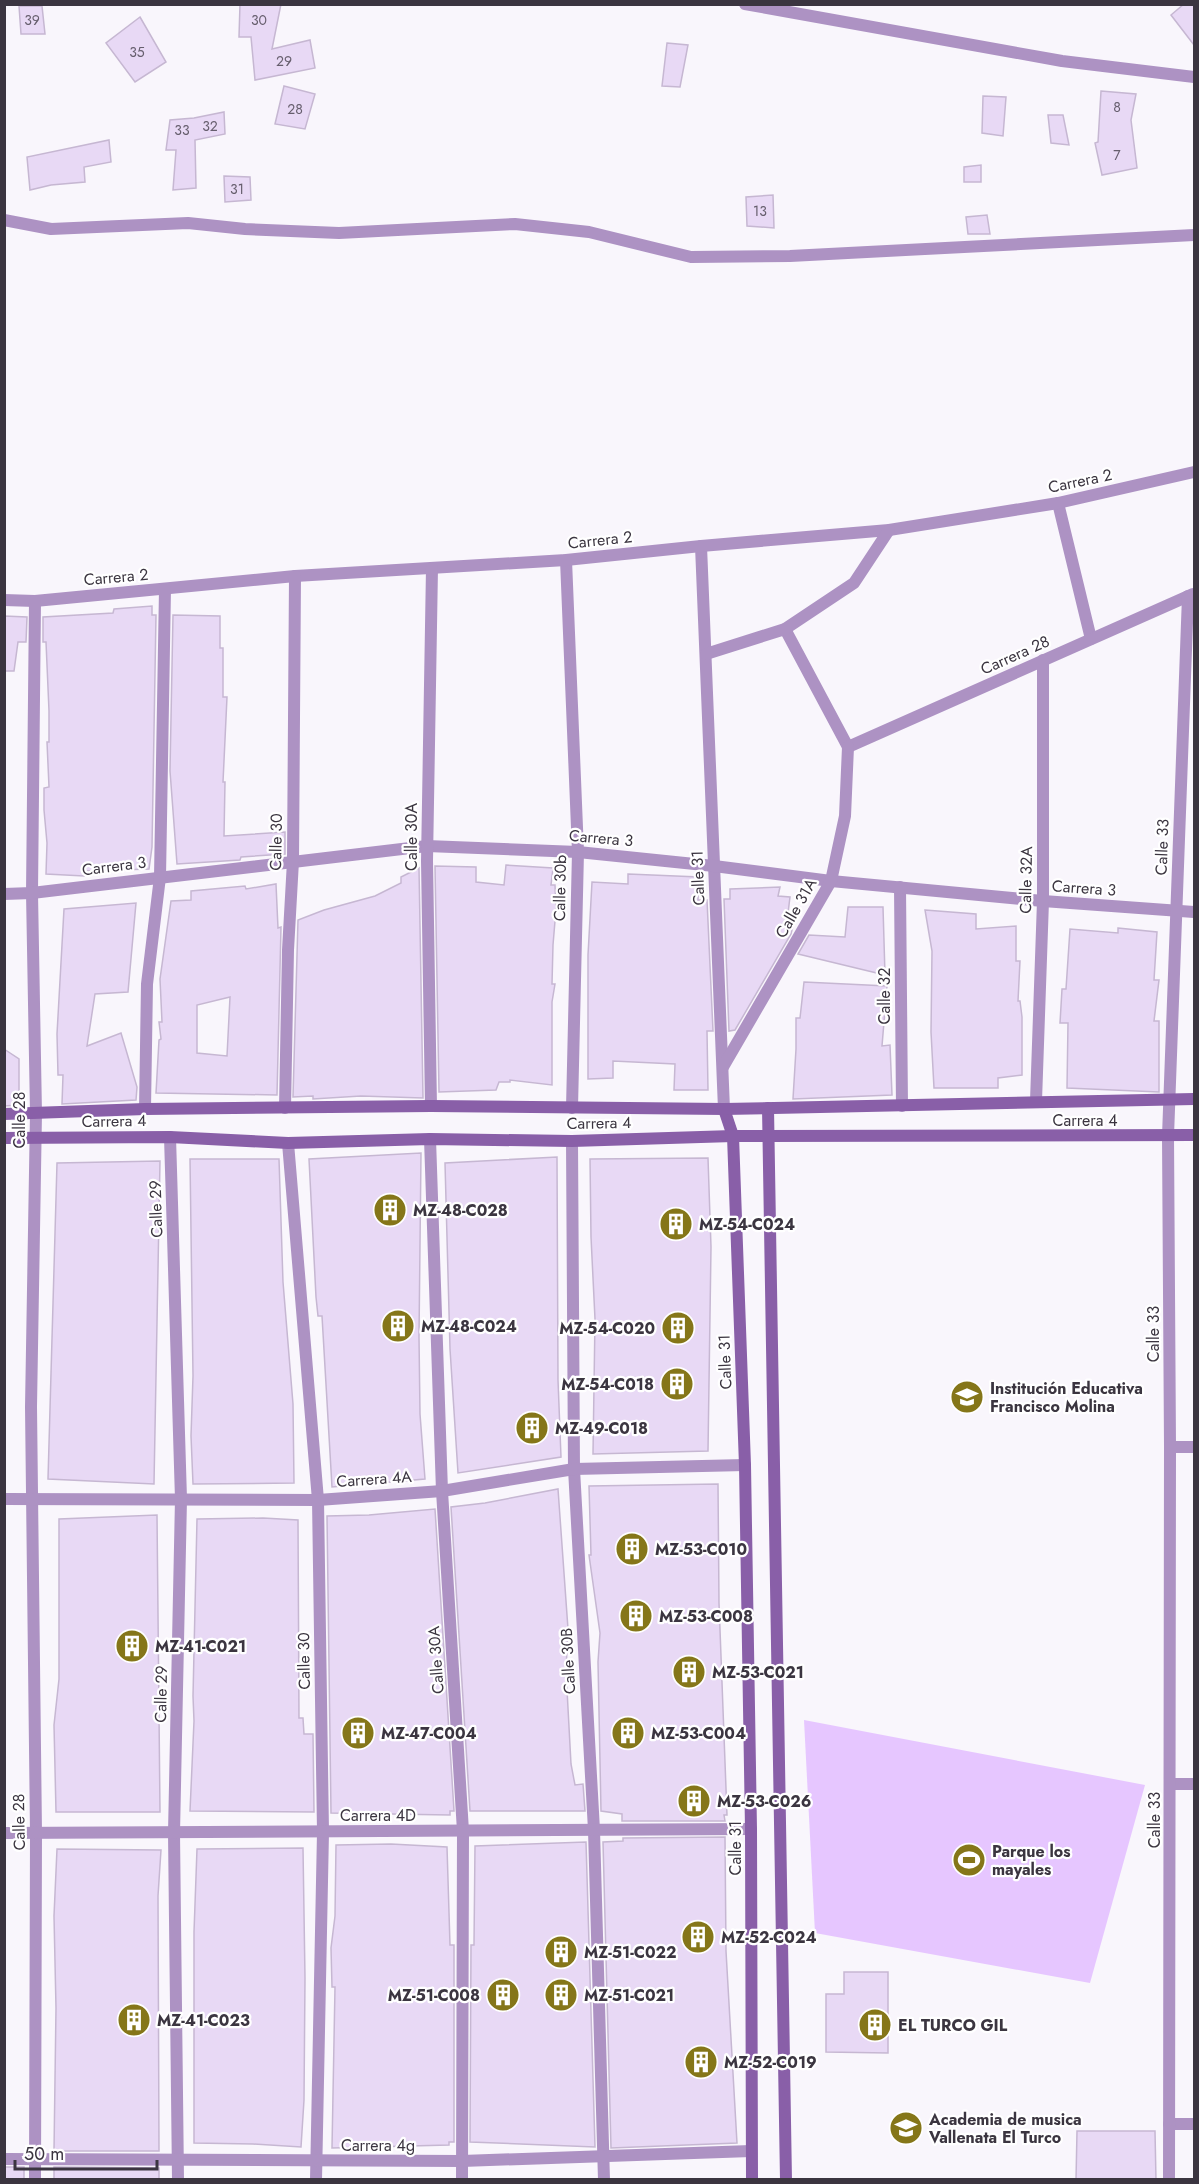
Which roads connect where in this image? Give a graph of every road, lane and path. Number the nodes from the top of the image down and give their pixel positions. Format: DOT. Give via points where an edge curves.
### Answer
graph roads {
  1 [pos="746,4"];
  2 [pos="1194,77"];
  3 [pos="4,220"];
  4 [pos="1194,235"];
  5 [pos="1194,472"];
  6 [pos="1058,503"];
  7 [pos="889,530"];
  8 [pos="701,546"];
  9 [pos="566,560"];
  10 [pos="432,568"];
  11 [pos="295,576"];
  12 [pos="165,589"];
  13 [pos="1191,595"];
  14 [pos="4,600"];
  15 [pos="35,601"];
  16 [pos="786,629"];
  17 [pos="1092,639"];
  18 [pos="706,654"];
  19 [pos="1043,660"];
  20 [pos="848,747"];
  21 [pos="427,846"];
  22 [pos="578,852"];
  23 [pos="293,861"];
  24 [pos="714,866"];
  25 [pos="160,877"];
  26 [pos="831,881"];
  27 [pos="900,887"];
  28 [pos="32,893"];
  29 [pos="4,894"];
  30 [pos="1043,901"];
  31 [pos="1176,911"];
  32 [pos="1194,912"];
  33 [pos="723,1068"];
  34 [pos="1170,1098"];
  35 [pos="1194,1099"];
  36 [pos="1036,1101"];
  37 [pos="431,1106"];
  38 [pos="902,1106"];
  39 [pos="285,1108"];
  40 [pos="572,1108"];
  41 [pos="768,1108"];
  42 [pos="145,1109"];
  43 [pos="724,1109"];
  44 [pos="36,1113"];
  45 [pos="4,1114"];
  46 [pos="733,1136"];
  47 [pos="1168,1136"];
  48 [pos="1194,1136"];
  49 [pos="170,1137"];
  50 [pos="769,1137"];
  51 [pos="4,1138"];
  52 [pos="36,1138"];
  53 [pos="430,1139"];
  54 [pos="572,1141"];
  55 [pos="288,1143"];
  56 [pos="1170,1447"];
  57 [pos="1194,1447"];
  58 [pos="745,1465"];
  59 [pos="574,1470"];
  60 [pos="442,1491"];
  61 [pos="4,1498"];
  62 [pos="31,1498"];
  63 [pos="181,1499"];
  64 [pos="318,1500"];
  65 [pos="1170,1784"];
  66 [pos="1194,1784"];
  67 [pos="752,1829"];
  68 [pos="594,1830"];
  69 [pos="463,1831"];
  70 [pos="322,1832"];
  71 [pos="4,1833"];
  72 [pos="36,1833"];
  73 [pos="174,1833"];
  74 [pos="1169,2124"];
  75 [pos="1194,2124"];
  76 [pos="751,2151"];
  77 [pos="604,2157"];
  78 [pos="4,2159"];
  79 [pos="178,2159"];
  80 [pos="35,2160"];
  81 [pos="316,2161"];
  82 [pos="462,2161"];
  83 [pos="35,2180"];
  84 [pos="178,2180"];
  85 [pos="316,2180"];
  86 [pos="462,2180"];
  87 [pos="604,2180"];
  88 [pos="752,2180"];
  89 [pos="786,2180"];
  90 [pos="1169,2180"];
  1 -- 2 [label="street" via="1062,61"];
  3 -- 4 [label="street" via="51,229 188,223 339,233 516,224 589,232 691,257 790,256"];
  5 -- 6 [label="street, Carrera 2"];
  6 -- 7 [label="street, Carrera 2"];
  6 -- 17 [label="street"];
  7 -- 8 [label="street, Carrera 2"];
  7 -- 16 [label="street" via="854,583"];
  8 -- 9 [label="street, Carrera 2"];
  8 -- 18 [label="street, Calle 31"];
  9 -- 10 [label="street, Carrera 2"];
  9 -- 22 [label="street, Calle 30b"];
  10 -- 11 [label="street, Carrera 2"];
  10 -- 21 [label="street, Calle 30A"];
  11 -- 12 [label="street, Carrera 2"];
  11 -- 23 [label="street, Calle 30"];
  12 -- 15 [label="street, Carrera 2"];
  12 -- 25 [label="street"];
  13 -- 17 [label="street, Carrera 28"];
  13 -- 31 [label="street, Calle 33"];
  14 -- 15 [label="street, Carrera 2"];
  15 -- 28 [label="street, Calle 28"];
  16 -- 18 [label="street"];
  16 -- 20 [label="street"];
  17 -- 19 [label="street, Carrera 28"];
  18 -- 24 [label="street, Calle 31"];
  19 -- 20 [label="street, Carrera 28"];
  19 -- 30 [label="street, Calle 32A"];
  20 -- 26 [label="street, Calle 31A" via="845,816"];
  21 -- 22 [label="street, Carrera 3"];
  21 -- 23 [label="street, Carrera 3"];
  21 -- 37 [label="street, Calle 30A"];
  22 -- 24 [label="street, Carrera 3"];
  22 -- 40 [label="street, Calle 30b"];
  23 -- 25 [label="street, Carrera 3"];
  23 -- 39 [label="street, Calle 30"];
  24 -- 26 [label="street, Carrera 3"];
  24 -- 33 [label="street, Calle 31"];
  25 -- 28 [label="street, Carrera 3"];
  25 -- 42 [label="street" via="147,984"];
  26 -- 27 [label="street, Carrera 3"];
  26 -- 33 [label="street, Calle 31A"];
  27 -- 30 [label="street, Carrera 3"];
  27 -- 38 [label="street, Calle 32"];
  28 -- 29 [label="street, Carrera 3"];
  28 -- 44 [label="street, Calle 28"];
  30 -- 31 [label="street, Carrera 3"];
  30 -- 36 [label="street, Calle 32A"];
  31 -- 32 [label="street, Carrera 3"];
  31 -- 34 [label="street, Calle 33"];
  33 -- 43 [label="street, Calle 31"];
  34 -- 35 [label="main road, Carrera 4"];
  34 -- 36 [label="main road, Carrera 4"];
  34 -- 47 [label="street, Calle 33"];
  36 -- 38 [label="main road, Carrera 4"];
  37 -- 39 [label="main road, Carrera 4"];
  37 -- 40 [label="main road, Carrera 4"];
  38 -- 41 [label="main road, Carrera 4"];
  39 -- 42 [label="main road, Carrera 4"];
  40 -- 43 [label="main road, Carrera 4"];
  41 -- 43 [label="main road, Carrera 4"];
  41 -- 50 [label="main road"];
  42 -- 44 [label="main road, Carrera 4"];
  43 -- 46 [label="main road, Calle 31"];
  44 -- 45 [label="main road, Carrera 4"];
  44 -- 52 [label="street, Calle 28"];
  46 -- 50 [label="main road, Carrera 4"];
  46 -- 54 [label="main road, Carrera 4"];
  46 -- 58 [label="main road, Calle 31"];
  47 -- 48 [label="main road, Carrera 4"];
  47 -- 50 [label="main road, Carrera 4"];
  47 -- 56 [label="street, Calle 33"];
  49 -- 52 [label="main road, Carrera 4"];
  49 -- 55 [label="main road, Carrera 4"];
  49 -- 63 [label="street, Calle 29"];
  50 -- 89 [label="main road"];
  51 -- 52 [label="main road, Carrera 4"];
  52 -- 62 [label="street, Calle 28"];
  53 -- 54 [label="main road, Carrera 4"];
  53 -- 55 [label="main road, Carrera 4"];
  53 -- 60 [label="street, Calle 30A"];
  54 -- 59 [label="street, Calle 30B"];
  55 -- 64 [label="street, Calle 30"];
  56 -- 57 [label="street"];
  56 -- 65 [label="street, Calle 33"];
  58 -- 59 [label="street, Carrera 4A"];
  58 -- 67 [label="main road, Calle 31"];
  59 -- 60 [label="street, Carrera 4A"];
  59 -- 68 [label="street, Calle 30B"];
  60 -- 64 [label="street, Carrera 4A"];
  60 -- 69 [label="street, Calle 30A"];
  61 -- 62 [label="street, Carrera 4A"];
  62 -- 63 [label="street, Carrera 4A"];
  62 -- 72 [label="street, Calle 28"];
  63 -- 64 [label="street, Carrera 4A"];
  63 -- 73 [label="street, Calle 29"];
  64 -- 70 [label="street, Calle 30"];
  65 -- 66 [label="street"];
  65 -- 74 [label="street, Calle 33"];
  67 -- 68 [label="street, Carrera 4D"];
  67 -- 76 [label="main road, Calle 31"];
  68 -- 69 [label="street, Carrera 4D"];
  68 -- 77 [label="street, Calle 30B"];
  69 -- 70 [label="street, Carrera 4D"];
  69 -- 82 [label="street, Calle 30A"];
  70 -- 73 [label="street, Carrera 4D"];
  70 -- 81 [label="street, Calle 30"];
  71 -- 72 [label="street, Carrera 4D"];
  72 -- 73 [label="street, Carrera 4D"];
  72 -- 80 [label="street, Calle 28"];
  73 -- 79 [label="street, Calle 29"];
  74 -- 75 [label="street"];
  74 -- 90 [label="street, Calle 33"];
  76 -- 77 [label="street, Carrera 4g"];
  76 -- 88 [label="main road, Calle 31"];
  77 -- 82 [label="street, Carrera 4g"];
  77 -- 87 [label="street, Calle 30B"];
  78 -- 80 [label="street, Carrera 4g"];
  79 -- 80 [label="street, Carrera 4g"];
  79 -- 81 [label="street, Carrera 4g"];
  79 -- 84 [label="street, Calle 29"];
  80 -- 83 [label="street, Calle 28"];
  81 -- 82 [label="street, Carrera 4g"];
  81 -- 85 [label="street, Calle 30"];
  82 -- 86 [label="street, Calle 30A"];
}
